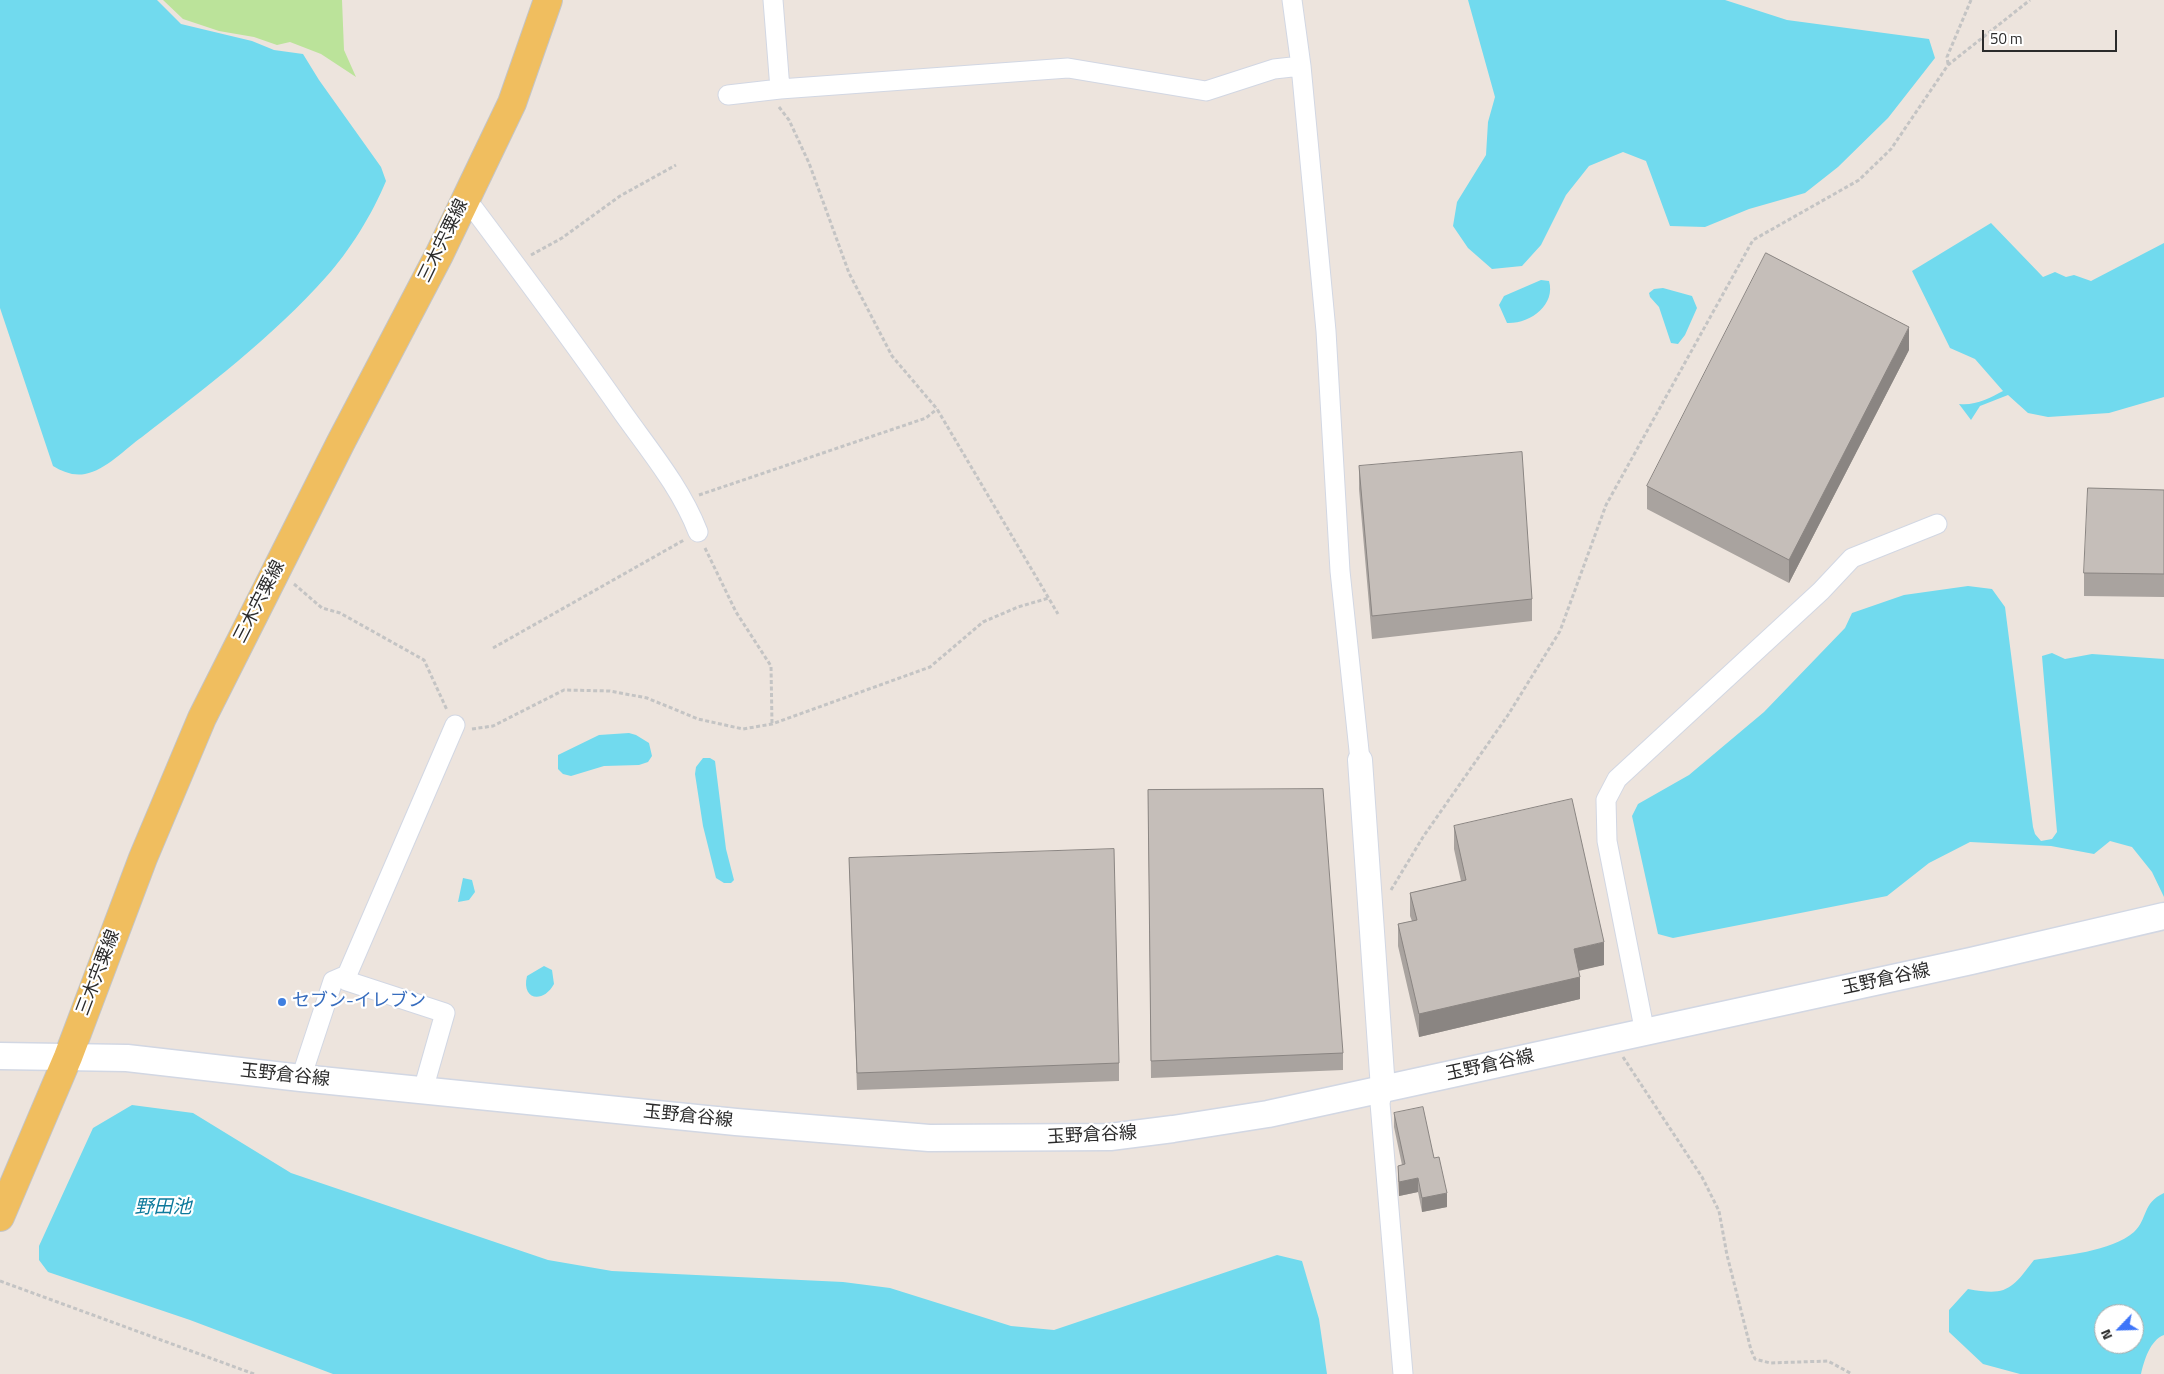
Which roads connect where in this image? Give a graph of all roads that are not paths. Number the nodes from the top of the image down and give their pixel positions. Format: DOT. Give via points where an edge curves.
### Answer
graph roads {
  1 [pos="548,0"];
  2 [pos="773,0"];
  3 [pos="1292,0"];
  4 [pos="1301,66"];
  5 [pos="780,89"];
  6 [pos="728,95"];
  7 [pos="462,204"];
  8 [pos="1937,524"];
  9 [pos="698,532"];
  10 [pos="454,725"];
  11 [pos="1360,760"];
  12 [pos="2164,916"];
  13 [pos="343,977"];
  14 [pos="1645,1033"];
  15 [pos="0,1056"];
  16 [pos="68,1058"];
  17 [pos="301,1078"];
  18 [pos="1383,1089"];
  19 [pos="423,1090"];
  20 [pos="0,1217"];
  21 [pos="1402,1374"];
  1 -- 7 [label="main road, 三木宍粟線" via="512,102"];
  2 -- 5 [label="street"];
  3 -- 4 [label="street"];
  4 -- 5 [label="street" via="1274,69 1206,91 1068,68"];
  4 -- 11 [label="street" via="1326,331 1340,571"];
  5 -- 6 [label="street"];
  7 -- 9 [label="street" via="474,209 645,443"];
  7 -- 16 [label="main road, 三木宍粟線" via="202,718 143,858"];
  8 -- 14 [label="street" via="1852,558 1821,591 1617,779 1606,800 1607,841"];
  10 -- 13 [label="street" via="347,976"];
  11 -- 18 [label="street"];
  12 -- 14 [label="main road, 玉野倉谷線"];
  13 -- 17 [label="street" via="333,981"];
  13 -- 19 [label="street" via="445,1012"];
  14 -- 18 [label="main road, 玉野倉谷線"];
  15 -- 16 [label="main road, 玉野倉谷線"];
  16 -- 17 [label="main road, 玉野倉谷線" via="127,1058"];
  16 -- 20 [label="main road, 三木宍粟線"];
  17 -- 19 [label="main road, 玉野倉谷線"];
  18 -- 19 [label="main road, 玉野倉谷線" via="1268,1114 1173,1129 1110,1137 1043,1138 929,1138"];
  18 -- 21 [label="street" via="1380,1103"];
}
